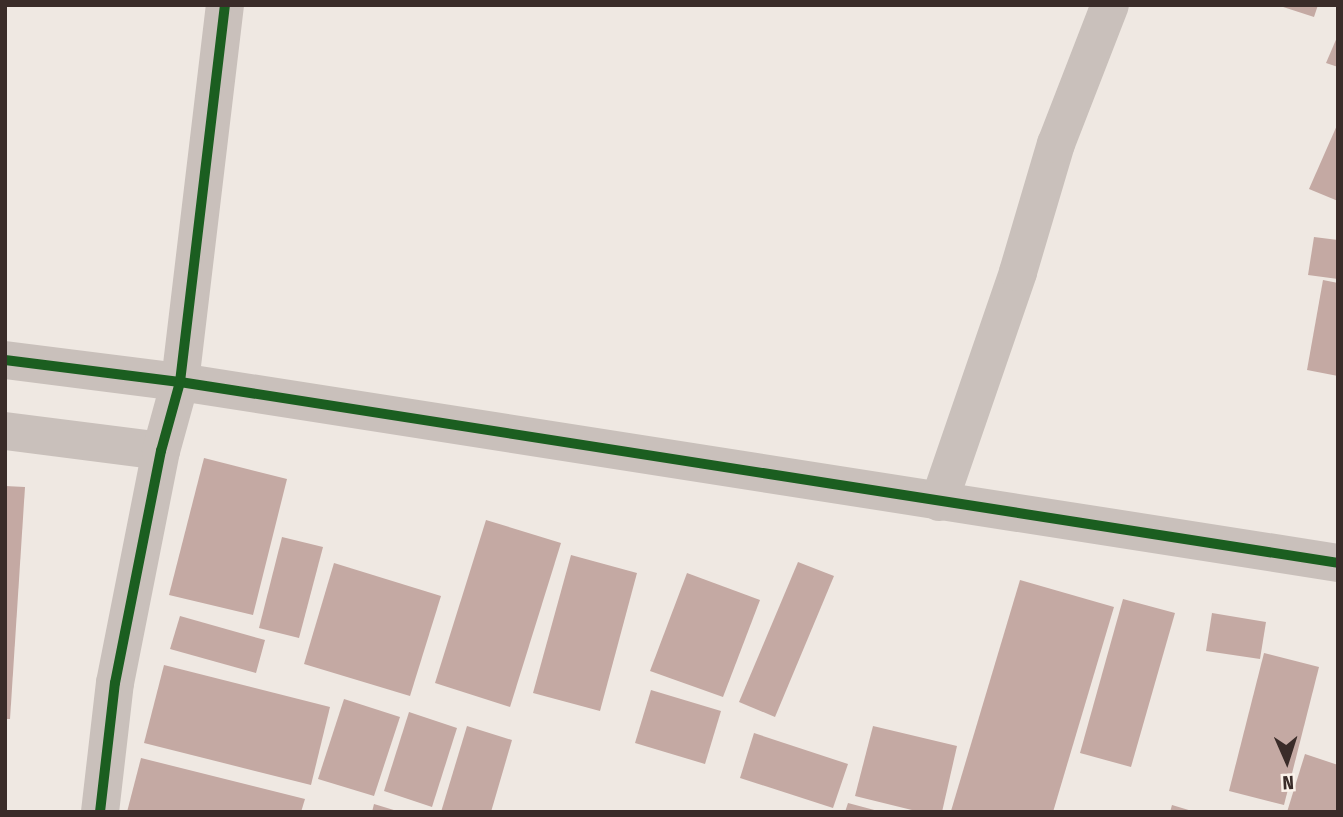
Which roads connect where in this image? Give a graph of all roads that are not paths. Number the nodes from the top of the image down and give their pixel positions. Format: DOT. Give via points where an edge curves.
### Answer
graph roads {
  1 [pos="225,5"];
  2 [pos="1110,5"];
  3 [pos="5,360"];
  4 [pos="180,382"];
  5 [pos="5,431"];
  6 [pos="160,451"];
  7 [pos="939,502"];
  8 [pos="1338,563"];
  9 [pos="100,812"];
  1 -- 4 [label="street"];
  2 -- 7 [label="street" via="1056,144 1018,272"];
  3 -- 4 [label="street"];
  4 -- 6 [label="street"];
  4 -- 7 [label="street"];
  5 -- 6 [label="street"];
  6 -- 9 [label="street" via="115,683"];
  7 -- 8 [label="street"];
}
